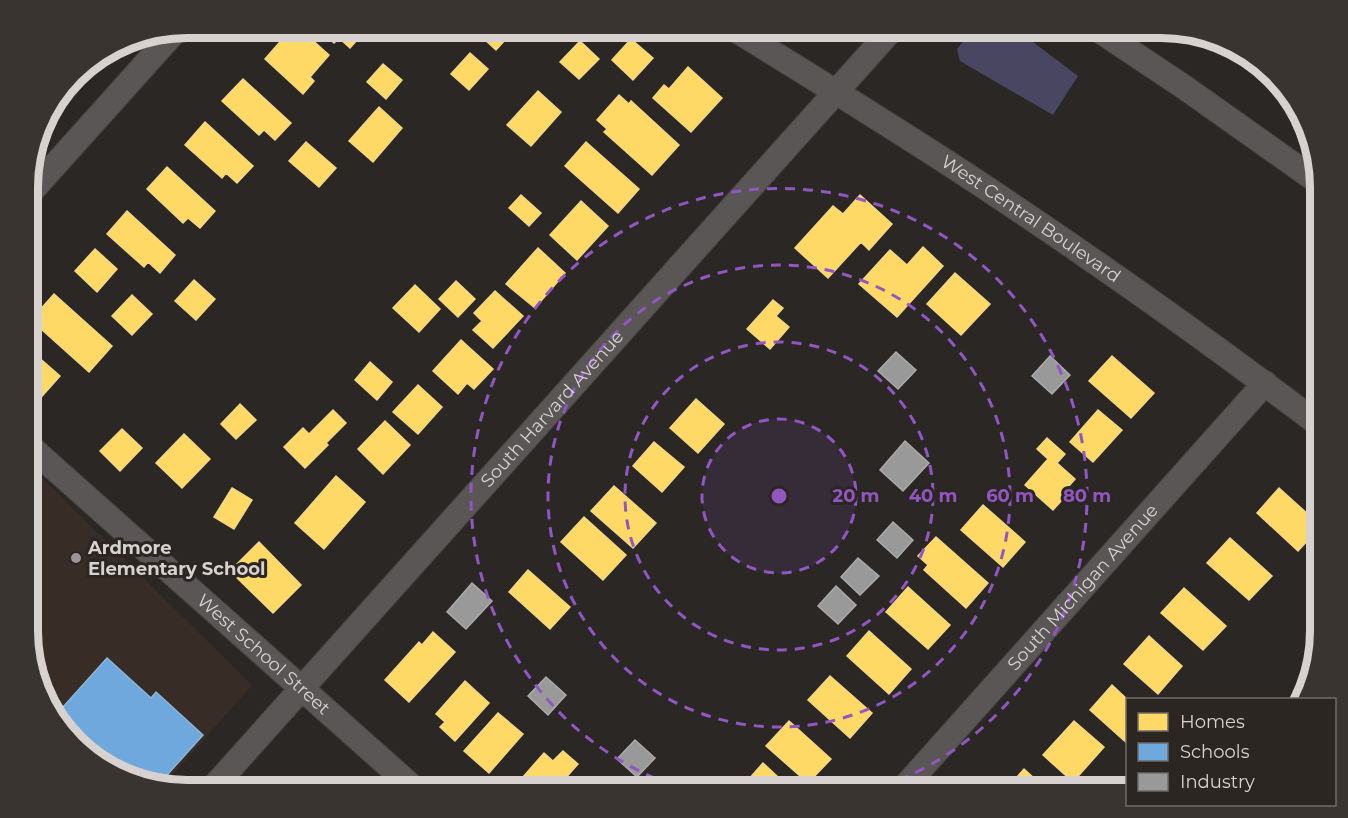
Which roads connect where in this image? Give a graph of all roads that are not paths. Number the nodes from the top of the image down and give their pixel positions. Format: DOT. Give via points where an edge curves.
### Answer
graph roads {
  1 [pos="749,38"];
  2 [pos="884,38"];
  3 [pos="1110,38"];
  4 [pos="168,39"];
  5 [pos="836,92"];
  6 [pos="1310,176"];
  7 [pos="38,184"];
  8 [pos="1265,383"];
  9 [pos="1310,418"];
  10 [pos="38,454"];
  11 [pos="302,688"];
  12 [pos="220,780"];
  13 [pos="405,780"];
  14 [pos="911,780"];
  1 -- 5 [label="street, West Central Boulevard"];
  2 -- 5 [label="street, South Harvard Avenue"];
  3 -- 6 [label="street"];
  4 -- 7 [label="street"];
  5 -- 8 [label="street, West Central Boulevard" via="1015,207"];
  5 -- 11 [label="street, South Harvard Avenue"];
  8 -- 9 [label="street, West Central Boulevard"];
  8 -- 14 [label="street, South Michigan Avenue"];
  10 -- 11 [label="street, West School Street"];
  11 -- 12 [label="street, South Harvard Avenue"];
  11 -- 13 [label="street, West School Street"];
}
